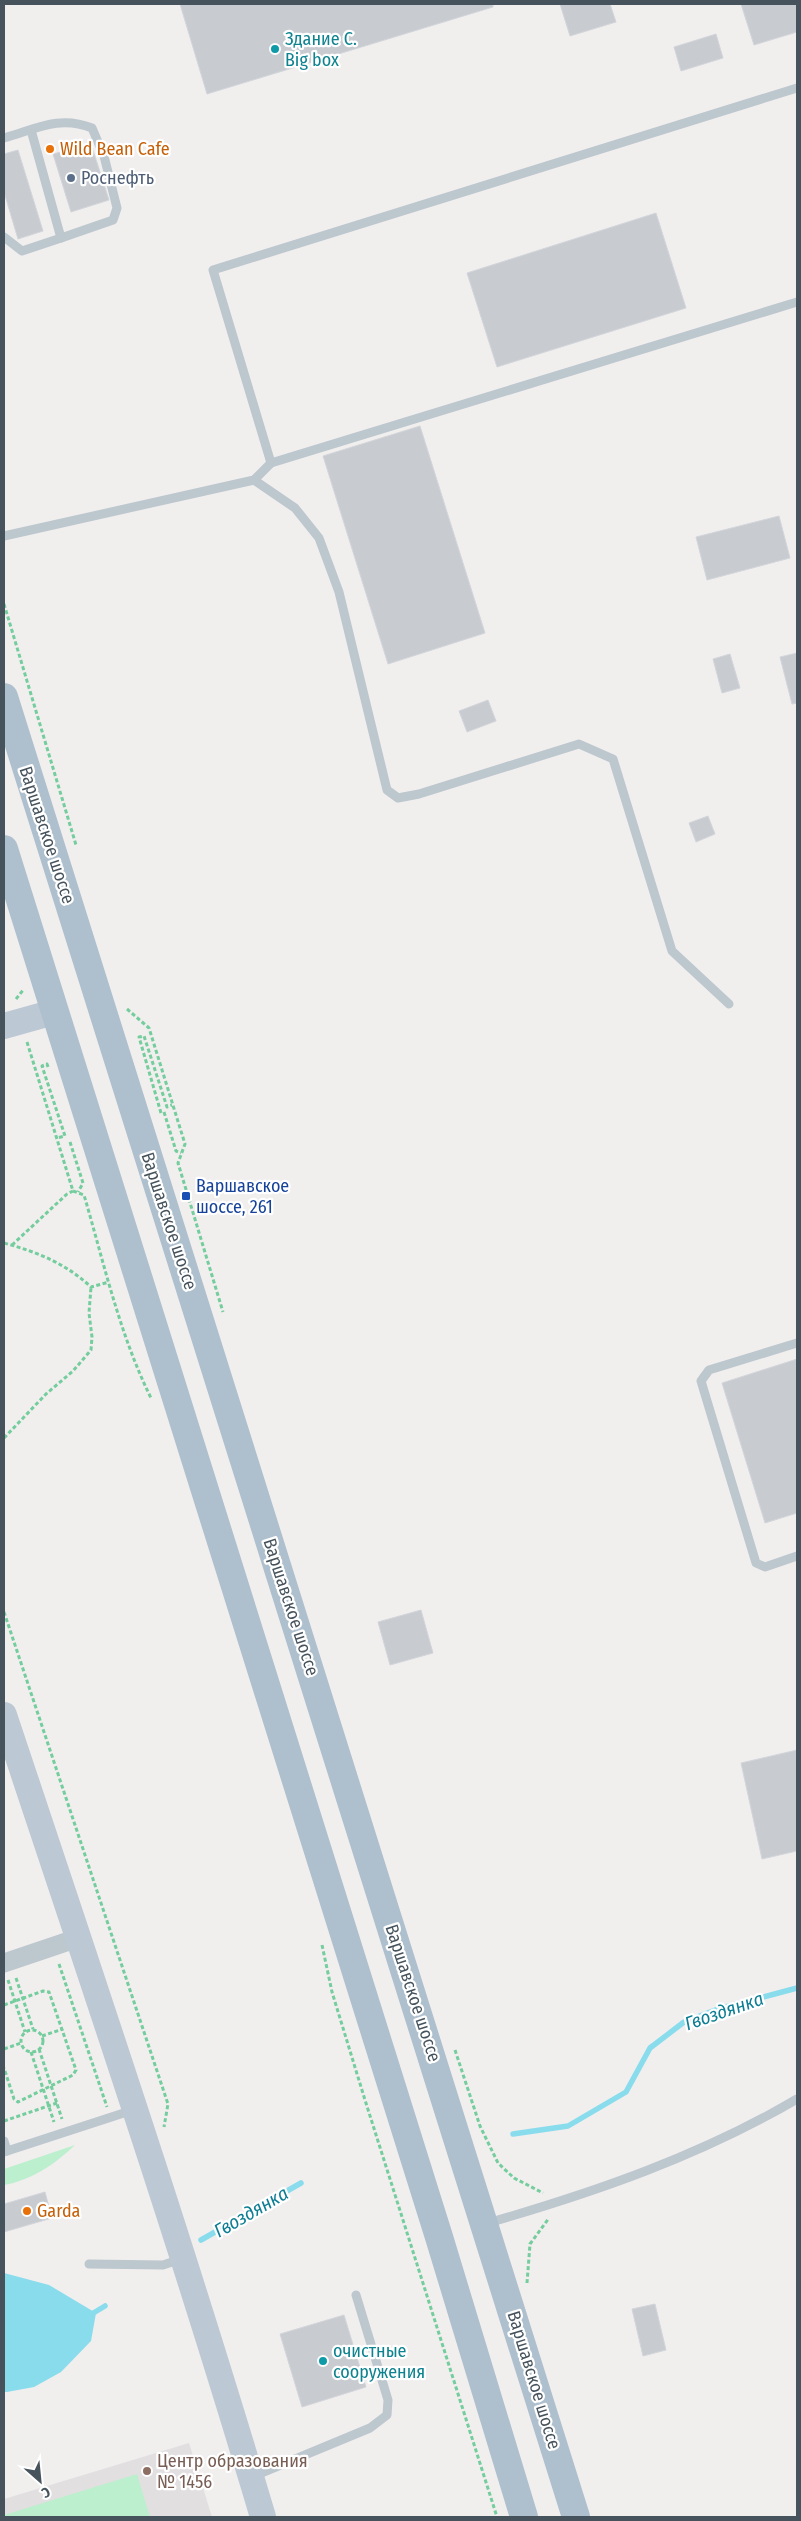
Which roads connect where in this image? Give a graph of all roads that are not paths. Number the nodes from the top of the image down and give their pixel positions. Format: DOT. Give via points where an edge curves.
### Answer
graph roads {
  1 [pos="797,88"];
  2 [pos="31,130"];
  3 [pos="4,138"];
  4 [pos="4,237"];
  5 [pos="61,238"];
  6 [pos="797,302"];
  7 [pos="271,463"];
  8 [pos="254,480"];
  9 [pos="4,536"];
  10 [pos="4,697"];
  11 [pos="4,849"];
  12 [pos="729,1004"];
  13 [pos="54,1012"];
  14 [pos="14,1030"];
  15 [pos="797,1343"];
  16 [pos="797,1556"];
  17 [pos="4,1715"];
  18 [pos="78,1938"];
  19 [pos="7,1967"];
  20 [pos="797,2099"];
  21 [pos="135,2109"];
  22 [pos="4,2141"];
  23 [pos="5,2152"];
  24 [pos="485,2224"];
  25 [pos="183,2258"];
  26 [pos="88,2264"];
  27 [pos="356,2295"];
  28 [pos="251,2477"];
  29 [pos="263,2517"];
  30 [pos="524,2517"];
  31 [pos="576,2517"];
  1 -- 7 [label="lane" via="213,270"];
  2 -- 3 [label="lane"];
  2 -- 5 [label="lane"];
  2 -- 5 [label="lane" via="50,122 76,122 92,128 104,156 117,208 113,220"];
  4 -- 5 [label="lane" via="22,251"];
  6 -- 7 [label="lane"];
  7 -- 8 [label="lane"];
  8 -- 9 [label="lane"];
  8 -- 12 [label="lane" via="295,508 319,538 339,592 387,790 398,798 420,794 579,744 613,759 672,951"];
  10 -- 24 [label="main road, Варшавское шоссе"];
  11 -- 13 [label="main road"];
  13 -- 14 [label="street"];
  13 -- 30 [label="main road"];
  15 -- 16 [label="lane" via="709,1370 702,1381 756,1563 765,1567"];
  17 -- 18 [label="street"];
  18 -- 19 [label="street"];
  18 -- 21 [label="street"];
  20 -- 24 [label="lane" via="756,2123 655,2169 562,2202"];
  21 -- 23 [label="lane"];
  21 -- 25 [label="street"];
  22 -- 23 [label="lane"];
  24 -- 31 [label="main road, Варшавское шоссе"];
  25 -- 26 [label="lane" via="163,2265"];
  25 -- 28 [label="street"];
  27 -- 28 [label="lane" via="388,2400 387,2415 370,2428"];
  28 -- 29 [label="street"];
}
